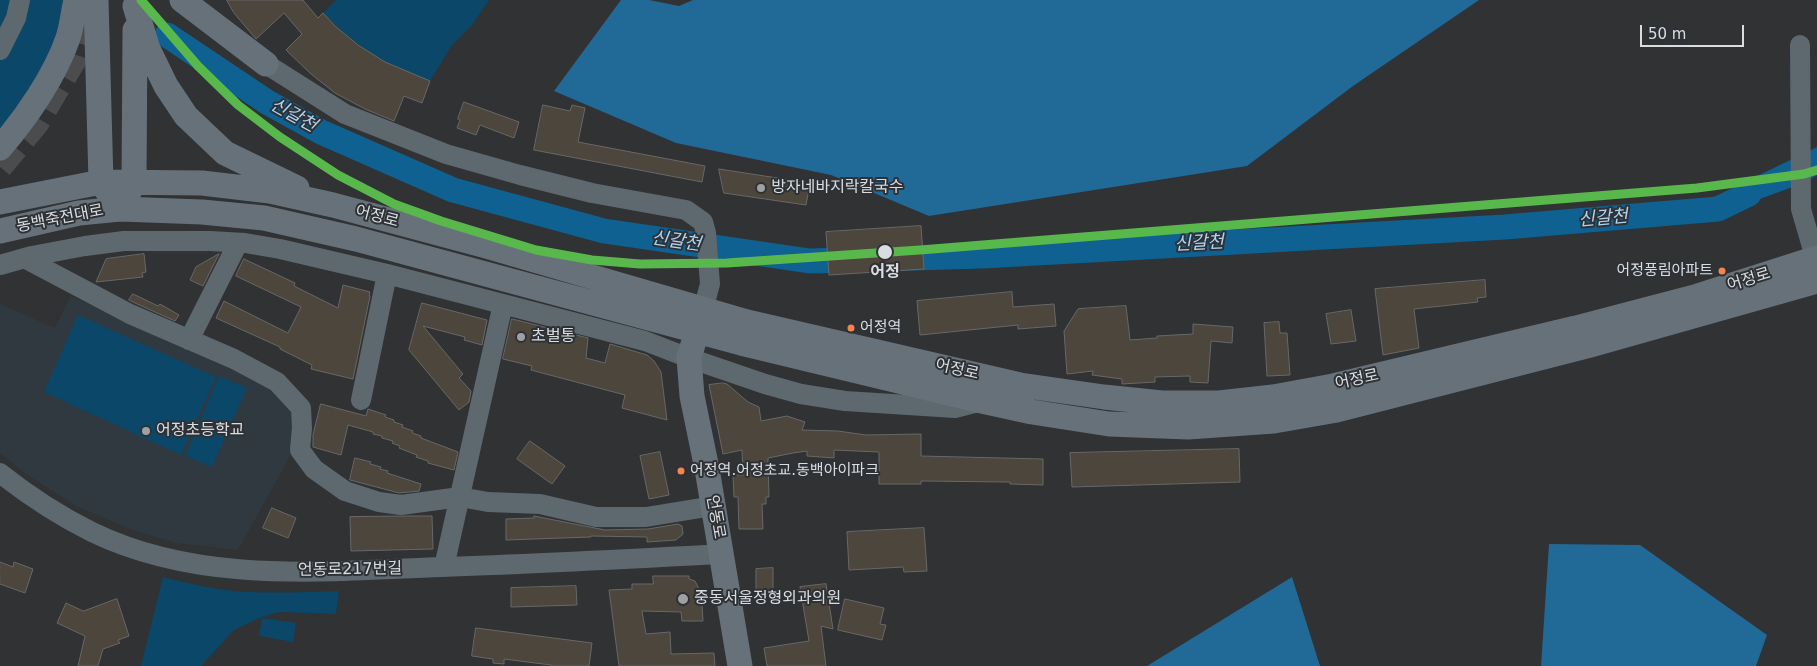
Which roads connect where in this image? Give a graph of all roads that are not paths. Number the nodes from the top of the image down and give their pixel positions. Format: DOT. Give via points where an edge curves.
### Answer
graph roads {
  1 [pos="20,0"];
  2 [pos="76,0"];
  3 [pos="96,0"];
  4 [pos="182,0"];
  5 [pos="135,3"];
  6 [pos="97,36"];
  7 [pos="1800,45"];
  8 [pos="0,50"];
  9 [pos="266,64"];
  10 [pos="136,82"];
  11 [pos="0,148"];
  12 [pos="101,182"];
  13 [pos="134,182"];
  14 [pos="0,202"];
  15 [pos="333,205"];
  16 [pos="120,209"];
  17 [pos="0,231"];
  18 [pos="238,243"];
  19 [pos="24,258"];
  20 [pos="0,265"];
  21 [pos="1817,266"];
  22 [pos="387,274"];
  23 [pos="1747,291"];
  24 [pos="503,304"];
  25 [pos="700,320"];
  26 [pos="189,340"];
  27 [pos="689,358"];
  28 [pos="1333,386"];
  29 [pos="361,400"];
  30 [pos="982,401"];
  31 [pos="1337,410"];
  32 [pos="0,473"];
  33 [pos="460,496"];
  34 [pos="712,506"];
  35 [pos="722,554"];
  36 [pos="444,567"];
  37 [pos="740,666"];
  1 -- 8 [label="street" via="16,18"];
  2 -- 11 [label="main road" via="68,38 47,82"];
  3 -- 6 [label="main road"];
  4 -- 9 [label="main road"];
  5 -- 10 [label="main road"];
  5 -- 15 [label="main road" via="148,49 166,86 186,116 225,153"];
  6 -- 10 [label="main road" via="113,85 120,93 128,94"];
  6 -- 12 [label="main road"];
  7 -- 21 [label="street" via="1801,209"];
  9 -- 25 [label="street" via="346,114 430,148 520,175 686,210 702,222 706,233 710,284"];
  10 -- 13 [label="main road"];
  12 -- 13 [label="main road, 어정로"];
  12 -- 14 [label="main road, 동백죽전대로"];
  12 -- 16 [label="main road"];
  13 -- 15 [label="main road, 어정로" via="202,183 270,191"];
  13 -- 16 [label="main road"];
  15 -- 25 [label="main road, 어정로" via="486,246"];
  16 -- 17 [label="main road, 동백죽전대로" via="79,213"];
  16 -- 25 [label="main road, 어정로" via="264,218"];
  18 -- 19 [label="street" via="124,241"];
  18 -- 22 [label="street" via="280,249"];
  18 -- 26 [label="street"];
  19 -- 20 [label="street"];
  19 -- 26 [label="street" via="130,314"];
  21 -- 23 [label="main road, 어정로"];
  22 -- 24 [label="street"];
  22 -- 29 [label="street"];
  23 -- 28 [label="main road, 어정로" via="1698,296"];
  23 -- 31 [label="main road, 어정로" via="1587,346"];
  24 -- 27 [label="street" via="645,341"];
  24 -- 33 [label="street"];
  25 -- 27 [label="main road, 언동로"];
  25 -- 28 [label="main road, 어정로" via="756,325 1020,385 1104,397 1162,403 1219,403"];
  25 -- 30 [label="main road, 어정로"];
  26 -- 33 [label="street" via="276,382 301,408 300,450 314,469 345,491 401,505"];
  27 -- 30 [label="street" via="801,394 845,401 955,408"];
  27 -- 34 [label="main road, 언동로" via="692,396"];
  28 -- 31 [label="street"];
  30 -- 31 [label="main road, 어정로" via="1109,424 1188,427 1274,421"];
  32 -- 36 [label="street, 언동로217번길" via="45,505 93,532 140,550 190,563 264,571"];
  33 -- 34 [label="street" via="488,502 540,504 596,517 646,516"];
  33 -- 36 [label="street"];
  34 -- 35 [label="main road, 언동로"];
  35 -- 36 [label="street, 언동로217번길"];
  35 -- 37 [label="main road, 언동로"];
}
